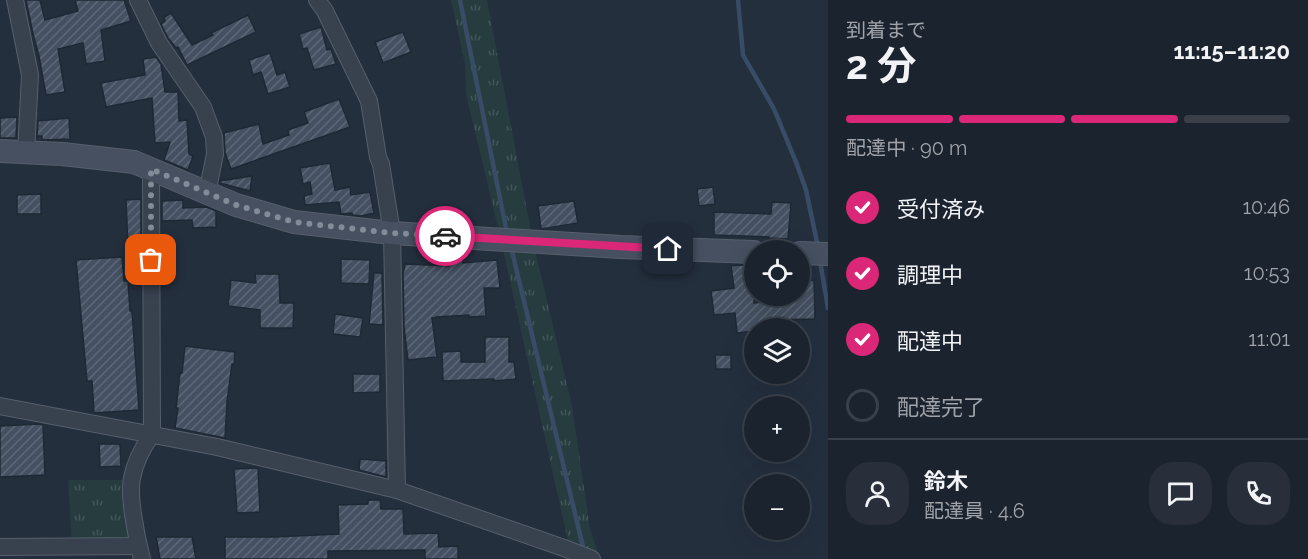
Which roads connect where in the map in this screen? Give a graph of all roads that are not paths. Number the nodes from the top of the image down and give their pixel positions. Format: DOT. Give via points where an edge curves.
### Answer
graph roads {
  1 [pos="15,0"];
  2 [pos="138,0"];
  3 [pos="317,0"];
  4 [pos="0,152"];
  5 [pos="26,153"];
  6 [pos="151,169"];
  7 [pos="207,193"];
  8 [pos="392,233"];
  9 [pos="744,252"];
  10 [pos="810,253"];
  11 [pos="828,254"];
  12 [pos="0,406"];
  13 [pos="152,434"];
  14 [pos="397,490"];
  15 [pos="0,547"];
  16 [pos="140,552"];
  17 [pos="592,559"];
  1 -- 5 [label="street" via="30,75"];
  2 -- 7 [label="street" via="159,43 203,107 214,137"];
  3 -- 8 [label="street" via="369,101"];
  4 -- 5 [label="street"];
  5 -- 6 [label="street" via="134,162"];
  6 -- 7 [label="street"];
  6 -- 13 [label="street"];
  7 -- 8 [label="street" via="294,222"];
  8 -- 9 [label="street"];
  8 -- 14 [label="street"];
  10 -- 11 [label="street"];
  12 -- 13 [label="street"];
  13 -- 14 [label="street"];
  13 -- 16 [label="street" via="131,480"];
  14 -- 17 [label="street"];
  15 -- 16 [label="street"];
}
